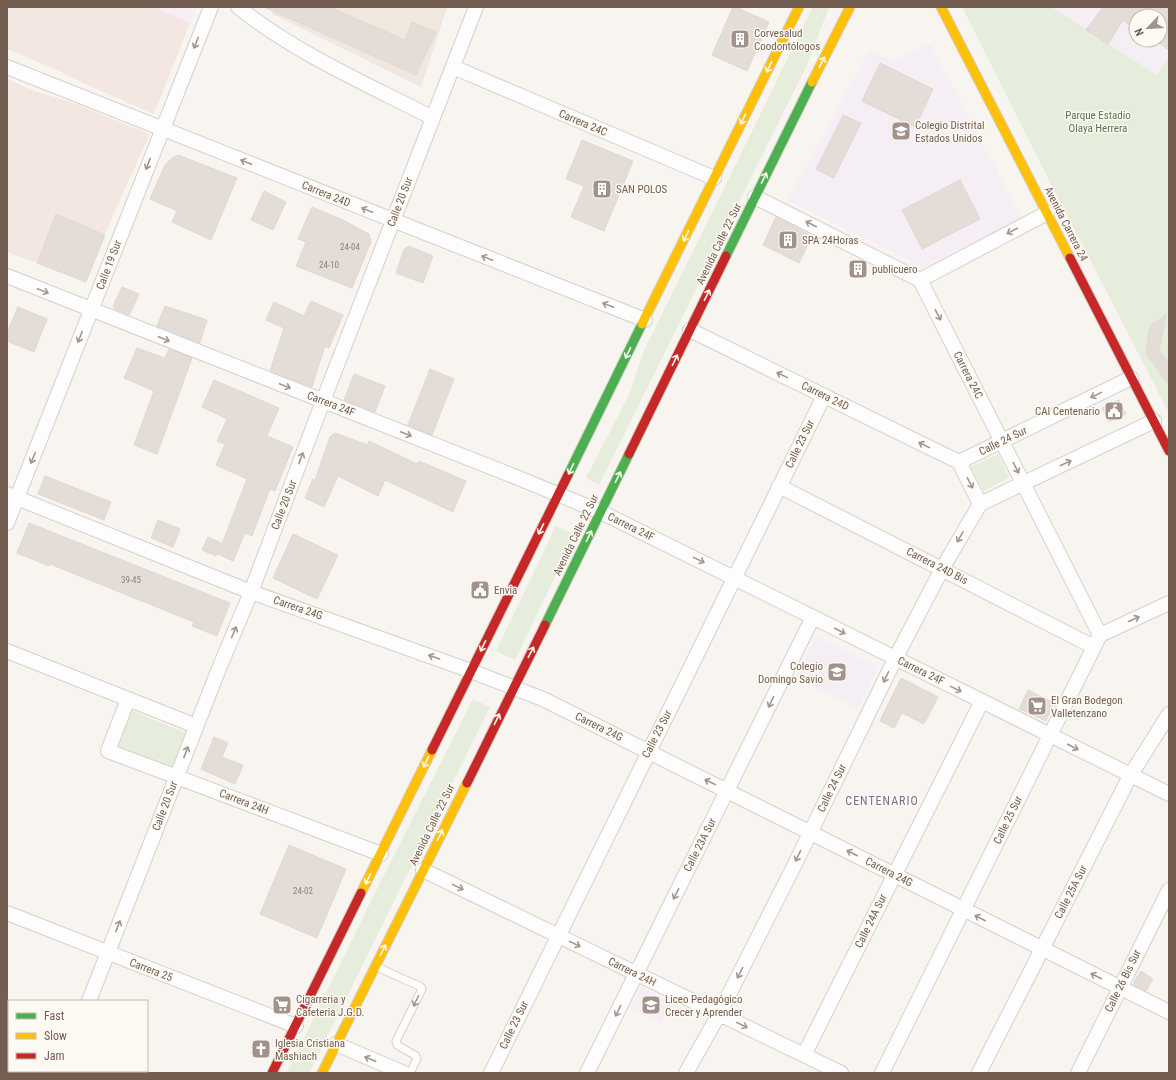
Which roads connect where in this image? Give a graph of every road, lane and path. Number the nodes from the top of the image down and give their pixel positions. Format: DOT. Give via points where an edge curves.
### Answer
graph roads {
  1 [pos="211,7"];
  2 [pos="238,7"];
  3 [pos="476,7"];
  4 [pos="799,7"];
  5 [pos="854,7"];
  6 [pos="941,7"];
  7 [pos="848,11"];
  8 [pos="7,67"];
  9 [pos="453,67"];
  10 [pos="433,118"];
  11 [pos="162,129"];
  12 [pos="714,178"];
  13 [pos="755,197"];
  14 [pos="1047,213"];
  15 [pos="393,220"];
  16 [pos="7,276"];
  17 [pos="920,280"];
  18 [pos="91,310"];
  19 [pos="644,320"];
  20 [pos="690,330"];
  21 [pos="1131,378"];
  22 [pos="824,396"];
  23 [pos="323,401"];
  24 [pos="1154,421"];
  25 [pos="1002,441"];
  26 [pos="1169,451"];
  27 [pos="959,462"];
  28 [pos="1023,483"];
  29 [pos="779,486"];
  30 [pos="558,494"];
  31 [pos="12,496"];
  32 [pos="980,504"];
  33 [pos="601,512"];
  34 [pos="7,523"];
  35 [pos="942,569"];
  36 [pos="735,578"];
  37 [pos="251,592"];
  38 [pos="1169,604"];
  39 [pos="813,617"];
  40 [pos="1097,641"];
  41 [pos="7,651"];
  42 [pos="896,658"];
  43 [pos="471,671"];
  44 [pos="513,687"];
  45 [pos="128,699"];
  46 [pos="982,701"];
  47 [pos="1169,714"];
  48 [pos="196,726"];
  49 [pos="1050,735"];
  50 [pos="648,752"];
  51 [pos="1130,776"];
  52 [pos="176,777"];
  53 [pos="727,791"];
  54 [pos="1169,794"];
  55 [pos="810,832"];
  56 [pos="381,854"];
  57 [pos="423,870"];
  58 [pos="894,875"];
  59 [pos="1169,890"];
  60 [pos="963,910"];
  61 [pos="7,913"];
  62 [pos="558,936"];
  63 [pos="1042,949"];
  64 [pos="108,953"];
  65 [pos="375,966"];
  66 [pos="636,974"];
  67 [pos="1120,988"];
  68 [pos="89,1000"];
  69 [pos="1169,1012"];
  70 [pos="719,1014"];
  71 [pos="296,1026"];
  72 [pos="336,1044"];
  73 [pos="804,1055"];
  74 [pos="272,1073"];
  75 [pos="322,1073"];
  76 [pos="404,1073"];
  77 [pos="410,1073"];
  78 [pos="491,1073"];
  79 [pos="587,1073"];
  80 [pos="686,1073"];
  81 [pos="841,1073"];
  82 [pos="882,1073"];
  83 [pos="979,1073"];
  84 [pos="1078,1073"];
  1 -- 11 [label="street, Calle 19 Sur, one-way"];
  2 -- 10 [label="street" via="300,50"];
  3 -- 9 [label="street, Calle 20 Sur"];
  4 -- 12 [label="main road, one-way"];
  5 -- 7 [label="main road"];
  6 -- 14 [label="main road, Avenida Carrera 24"];
  13 -- 7 [label="main road, Avenida Calle 22 Sur, one-way"];
  8 -- 11 [label="street, Carrera 24D"];
  9 -- 10 [label="street, Calle 20 Sur"];
  9 -- 12 [label="street, Carrera 24C"];
  10 -- 15 [label="street, Calle 20 Sur"];
  15 -- 11 [label="street, Carrera 24D, one-way"];
  11 -- 18 [label="street, Calle 19 Sur, one-way"];
  12 -- 19 [label="main road, one-way"];
  17 -- 13 [label="street, one-way"];
  20 -- 13 [label="main road, Avenida Calle 22 Sur, one-way"];
  14 -- 17 [label="street, one-way"];
  14 -- 21 [label="main road, Avenida Carrera 24"];
  19 -- 15 [label="street, Carrera 24D, one-way"];
  15 -- 23 [label="street, Calle 20 Sur"];
  16 -- 18 [label="street, Carrera 24F, one-way"];
  17 -- 25 [label="street, Carrera 24C, one-way"];
  18 -- 23 [label="street, Carrera 24F, one-way"];
  18 -- 31 [label="street, Calle 19 Sur, one-way"];
  19 -- 30 [label="main road, one-way"];
  22 -- 20 [label="street, Carrera 24D, one-way"];
  33 -- 20 [label="main road, Avenida Calle 22 Sur, one-way"];
  21 -- 24 [label="main road, Avenida Carrera 24"];
  21 -- 25 [label="street, Calle 24 Sur, one-way"];
  27 -- 22 [label="street, Carrera 24D, one-way"];
  22 -- 29 [label="street, Calle 23 Sur"];
  23 -- 30 [label="street, Carrera 24F, one-way"];
  37 -- 23 [label="street, Calle 20 Sur, one-way"];
  24 -- 26 [label="main road, Avenida Carrera 24"];
  28 -- 24 [label="street, one-way"];
  25 -- 27 [label="street, Calle 24 Sur"];
  25 -- 28 [label="street, Carrera 24C, one-way"];
  27 -- 32 [label="street, one-way"];
  28 -- 32 [label="street"];
  28 -- 40 [label="street, Carrera 24C"];
  29 -- 35 [label="street, Carrera 24D Bis"];
  29 -- 36 [label="street, Calle 23 Sur"];
  30 -- 33 [label="street, Carrera 24F"];
  30 -- 43 [label="main road, one-way"];
  31 -- 34 [label="street, Calle 19 Sur"];
  31 -- 37 [label="street, Carrera 24G"];
  32 -- 35 [label="street, Calle 24 Sur, one-way"];
  33 -- 36 [label="street, Carrera 24F, one-way"];
  44 -- 33 [label="main road, Avenida Calle 22 Sur, one-way"];
  35 -- 40 [label="street, Carrera 24D Bis"];
  35 -- 42 [label="street, Calle 24 Sur"];
  36 -- 39 [label="street, Carrera 24F"];
  36 -- 50 [label="street, Calle 23 Sur"];
  43 -- 37 [label="street, Carrera 24G, one-way"];
  48 -- 37 [label="street, Calle 20 Sur, one-way"];
  40 -- 38 [label="street, one-way"];
  39 -- 42 [label="street, Carrera 24F, one-way"];
  39 -- 53 [label="street, Calle 23A Sur, one-way"];
  40 -- 49 [label="street, Calle 25 Sur"];
  41 -- 45 [label="street"];
  42 -- 46 [label="street, Carrera 24F, one-way"];
  42 -- 55 [label="street, Calle 24 Sur, one-way"];
  43 -- 44 [label="street, Carrera 24G"];
  43 -- 56 [label="main road, one-way"];
  44 -- 50 [label="street, Carrera 24G" via="543,699"];
  57 -- 44 [label="main road, Avenida Calle 22 Sur, one-way"];
  45 -- 48 [label="street"];
  45 -- 52 [label="street, Carrera 24H" via="108,751"];
  46 -- 49 [label="street, Carrera 24F"];
  46 -- 58 [label="street, Calle 24A Sur"];
  47 -- 51 [label="street, Calle 25A Sur"];
  52 -- 48 [label="street, Calle 20 Sur, one-way"];
  49 -- 51 [label="street, Carrera 24F, one-way"];
  49 -- 60 [label="street, Calle 25 Sur"];
  53 -- 50 [label="street, Carrera 24G, one-way"];
  50 -- 62 [label="street, Calle 23 Sur"];
  51 -- 54 [label="street, Carrera 24F"];
  51 -- 63 [label="street, Calle 25A Sur"];
  52 -- 56 [label="street, Carrera 24H"];
  64 -- 52 [label="street, Calle 20 Sur, one-way"];
  53 -- 55 [label="street, Carrera 24G"];
  53 -- 66 [label="street, Calle 23A Sur, one-way"];
  58 -- 55 [label="street, Carrera 24G, one-way"];
  55 -- 70 [label="street, Calle 24 Sur, one-way"];
  56 -- 71 [label="main road, one-way"];
  57 -- 62 [label="street, Carrera 24H, one-way"];
  65 -- 57 [label="main road, Avenida Calle 22 Sur, one-way"];
  58 -- 60 [label="street, Carrera 24G"];
  58 -- 73 [label="street, Calle 24A Sur"];
  59 -- 67 [label="street, Calle 26 Bis Sur"];
  63 -- 60 [label="street, Carrera 24G, one-way"];
  60 -- 82 [label="street, Calle 25 Sur"];
  61 -- 64 [label="street, Carrera 25"];
  62 -- 66 [label="street, Carrera 24H, one-way"];
  62 -- 78 [label="street, Calle 23 Sur"];
  67 -- 63 [label="street, Carrera 24G, one-way"];
  63 -- 83 [label="street, Calle 25A Sur"];
  64 -- 68 [label="street, Calle 20 Sur"];
  64 -- 71 [label="street, Carrera 25"];
  65 -- 72 [label="main road, Avenida Calle 22 Sur"];
  65 -- 77 [label="lane, one-way" via="422,989 396,1041 397,1045 417,1058"];
  66 -- 70 [label="street, Carrera 24H"];
  66 -- 79 [label="street, Calle 23A Sur, one-way"];
  67 -- 69 [label="street, Carrera 24G"];
  67 -- 84 [label="street, Calle 26 Bis Sur"];
  70 -- 73 [label="street, Carrera 24H, one-way"];
  70 -- 80 [label="street, Calle 24 Sur"];
  71 -- 74 [label="main road"];
  72 -- 75 [label="main road, Avenida Calle 22 Sur"];
  76 -- 72 [label="street, one-way"];
  73 -- 81 [label="street, Carrera 24H"];
}
